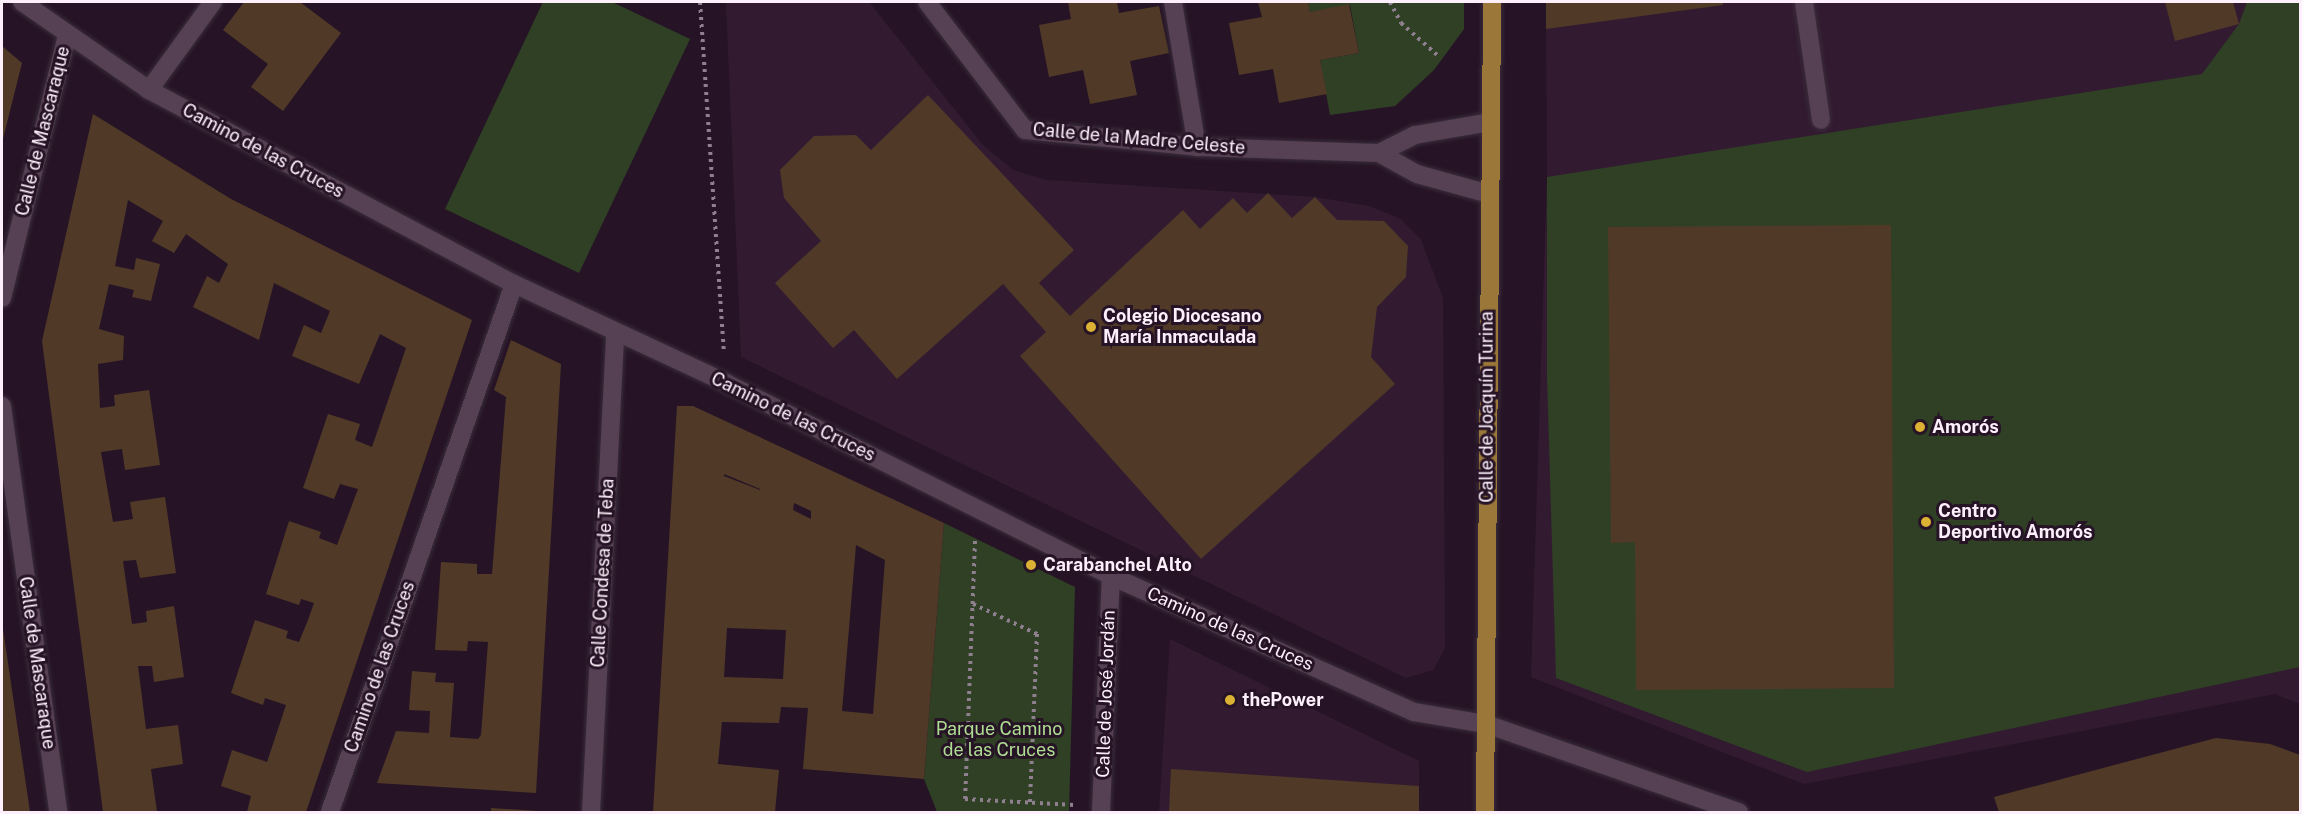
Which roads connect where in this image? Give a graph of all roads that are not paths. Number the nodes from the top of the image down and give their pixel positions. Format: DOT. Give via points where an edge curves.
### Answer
graph roads {
  1 [pos="22,2"];
  2 [pos="213,2"];
  3 [pos="927,2"];
  4 [pos="1173,2"];
  5 [pos="1492,2"];
  6 [pos="1804,2"];
  7 [pos="67,35"];
  8 [pos="149,90"];
  9 [pos="1821,120"];
  10 [pos="1490,122"];
  11 [pos="1197,147"];
  12 [pos="1379,153"];
  13 [pos="1489,194"];
  14 [pos="513,284"];
  15 [pos="2,298"];
  16 [pos="615,333"];
  17 [pos="2,406"];
  18 [pos="9,516"];
  19 [pos="1111,576"];
  20 [pos="1486,724"];
  21 [pos="58,813"];
  22 [pos="330,813"];
  23 [pos="591,813"];
  24 [pos="1101,813"];
  25 [pos="1485,813"];
  26 [pos="1739,813"];
  1 -- 7 [label="street, Camino de las Cruces"];
  2 -- 8 [label="street"];
  3 -- 11 [label="street, Calle de la Madre Celeste" via="1025,130"];
  4 -- 11 [label="street"];
  5 -- 10 [label="main road, Calle de Joaquín Turina"];
  6 -- 9 [label="street"];
  7 -- 8 [label="street, Camino de las Cruces"];
  7 -- 15 [label="street, Calle de Mascaraque"];
  8 -- 14 [label="street, Camino de las Cruces"];
  10 -- 12 [label="street, Calle de la Madre Celeste" via="1415,135"];
  10 -- 13 [label="main road, Calle de Joaquín Turina"];
  11 -- 12 [label="street, Calle de la Madre Celeste"];
  12 -- 13 [label="street, Calle de la Madre Celeste" via="1417,174"];
  13 -- 20 [label="main road, Calle de Joaquín Turina"];
  14 -- 16 [label="street, Camino de las Cruces"];
  14 -- 22 [label="street, Camino de las Cruces"];
  16 -- 19 [label="street, Camino de las Cruces" via="726,383"];
  16 -- 23 [label="street, Calle Condesa de Teba"];
  17 -- 18 [label="street, Calle de Mascaraque"];
  18 -- 21 [label="street, Calle de Mascaraque"];
  19 -- 20 [label="street, Camino de las Cruces" via="1414,712"];
  19 -- 24 [label="street, Calle de José Jordán"];
  20 -- 25 [label="main road, Calle de Joaquín Turina"];
  20 -- 26 [label="street, Camino de las Cruces"];
}
